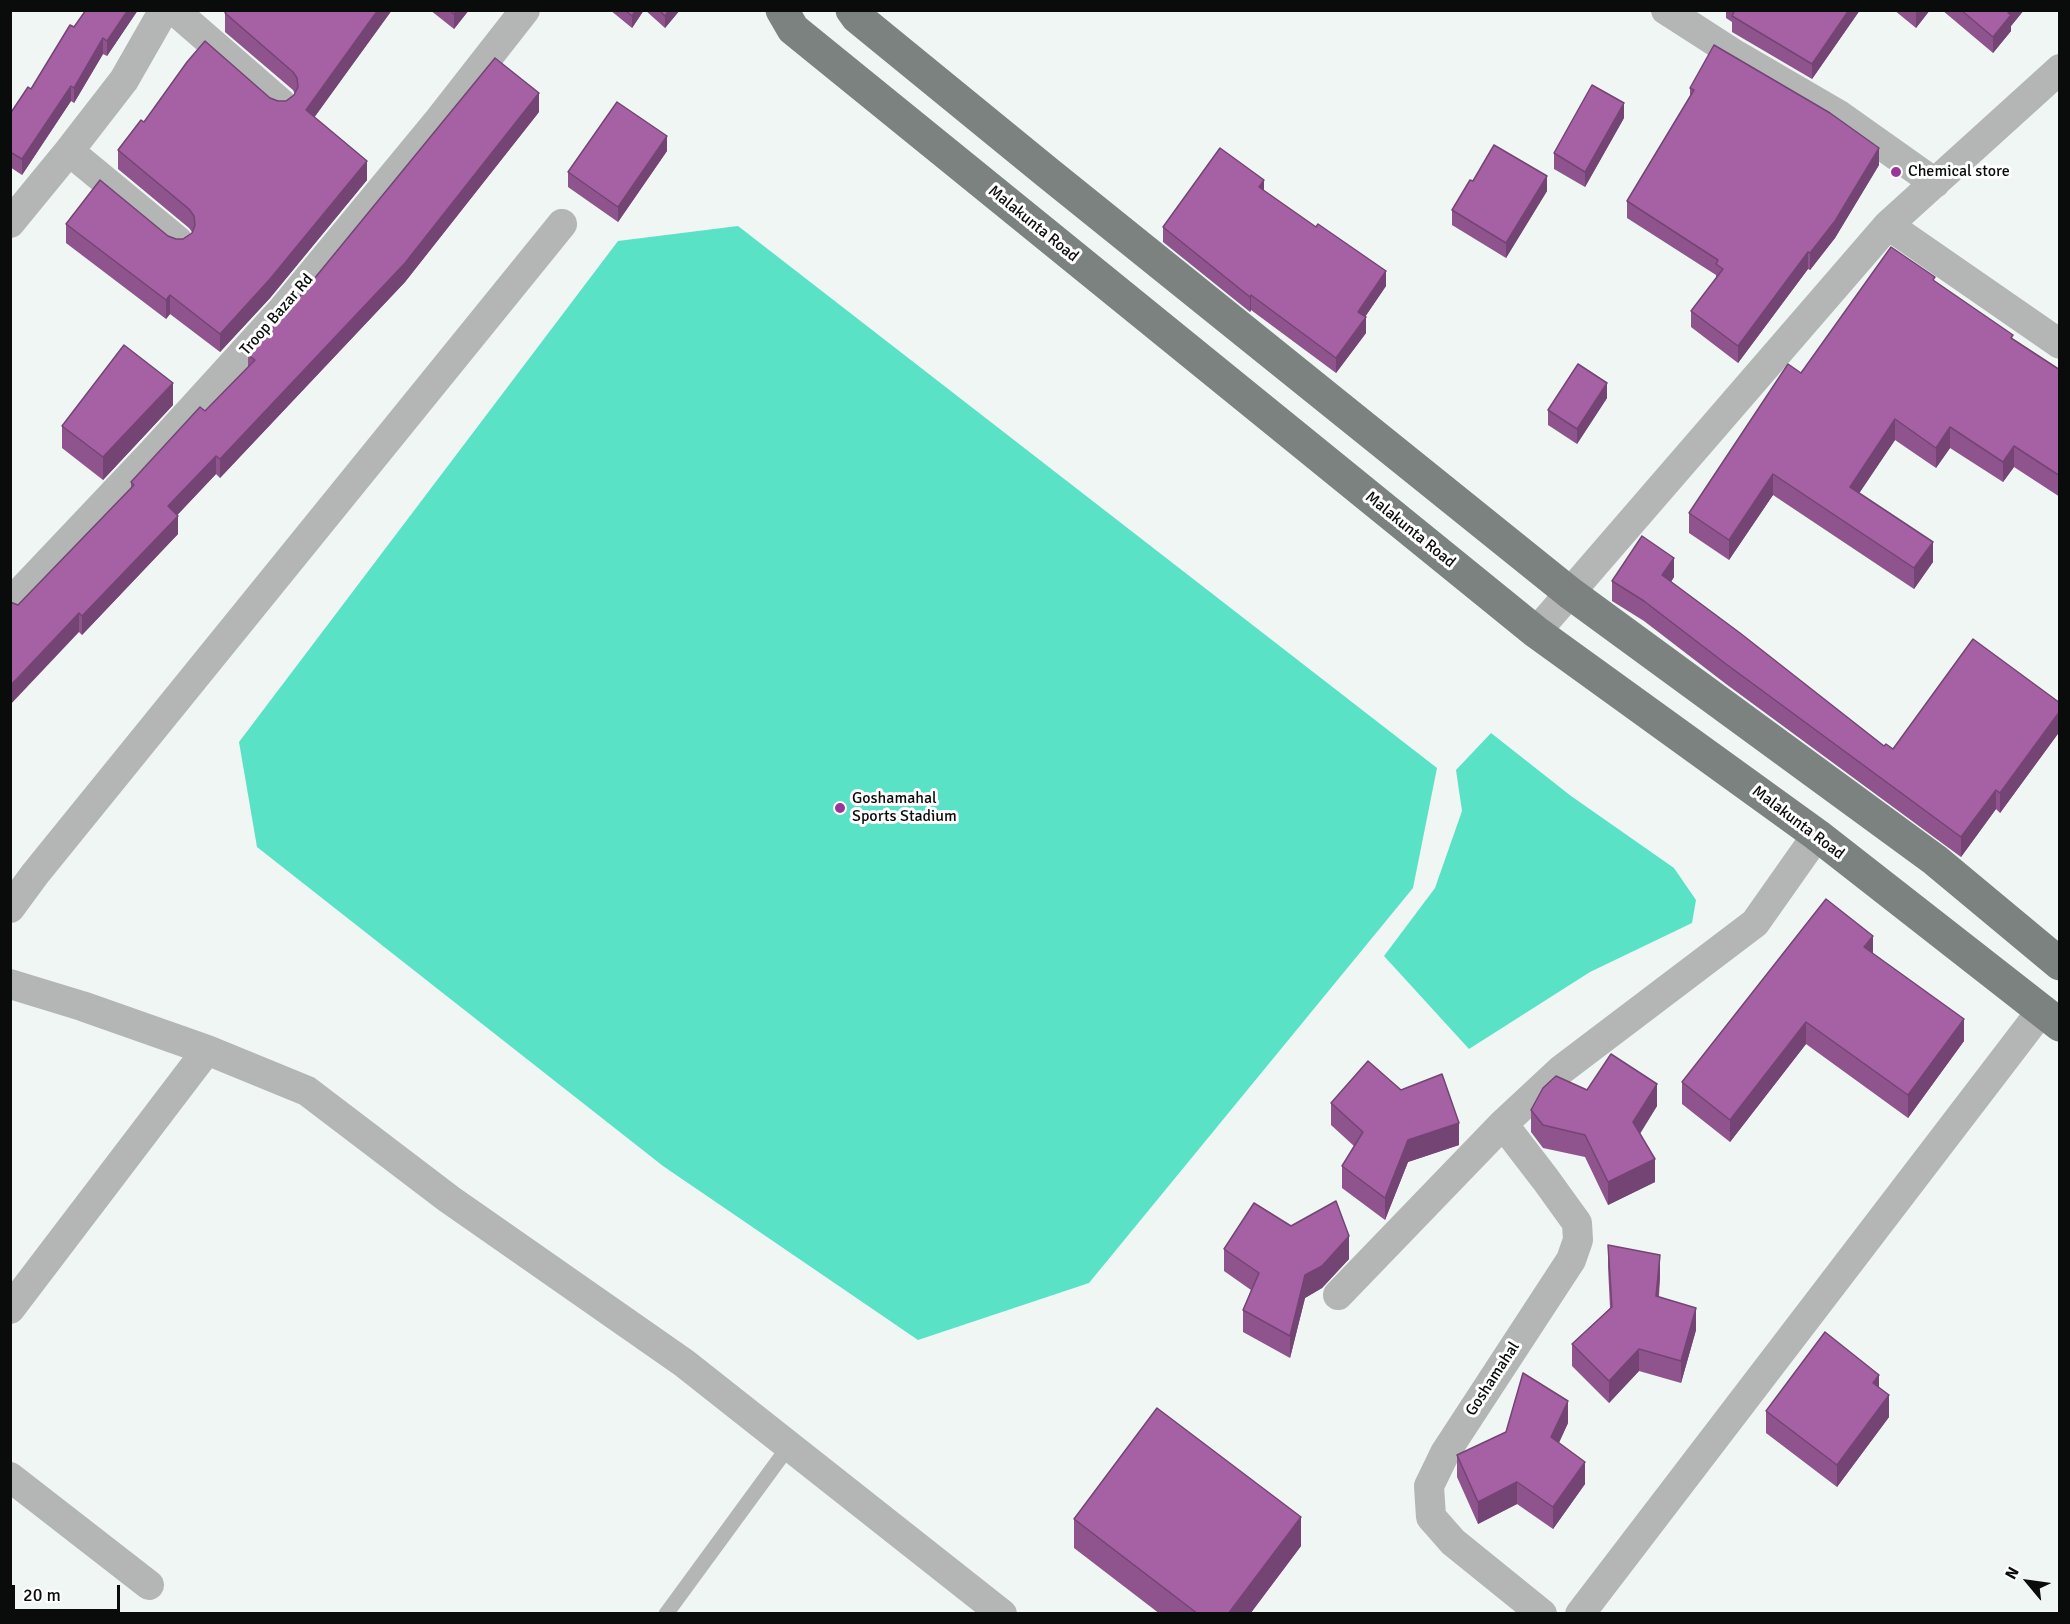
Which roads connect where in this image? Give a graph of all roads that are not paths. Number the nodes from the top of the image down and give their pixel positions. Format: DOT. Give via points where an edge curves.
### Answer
graph roads {
  1 [pos="164,10"];
  2 [pos="174,10"];
  3 [pos="525,10"];
  4 [pos="782,10"];
  5 [pos="852,10"];
  6 [pos="1666,10"];
  7 [pos="2060,69"];
  8 [pos="281,103"];
  9 [pos="69,151"];
  10 [pos="1935,183"];
  11 [pos="10,223"];
  12 [pos="562,224"];
  13 [pos="1888,225"];
  14 [pos="178,241"];
  15 [pos="2060,344"];
  16 [pos="1570,593"];
  17 [pos="10,603"];
  18 [pos="1536,632"];
  19 [pos="1817,835"];
  20 [pos="10,908"];
  21 [pos="2060,964"];
  22 [pos="10,984"];
  23 [pos="2051,1017"];
  24 [pos="207,1050"];
  25 [pos="1503,1124"];
  26 [pos="1338,1295"];
  27 [pos="10,1309"];
  28 [pos="789,1446"];
  29 [pos="10,1476"];
  30 [pos="149,1585"];
  31 [pos="666,1614"];
  32 [pos="1002,1614"];
  33 [pos="1542,1614"];
  34 [pos="1580,1614"];
  1 -- 9 [label="street" via="124,80"];
  2 -- 8 [label="street"];
  3 -- 17 [label="street, Troop Bazar Rd" via="283,309"];
  4 -- 18 [label="main road, Malakunta Road" via="793,29"];
  5 -- 16 [label="main road"];
  6 -- 10 [label="street" via="1839,115"];
  7 -- 10 [label="street"];
  9 -- 11 [label="street"];
  9 -- 14 [label="street"];
  10 -- 13 [label="street"];
  12 -- 20 [label="street"];
  13 -- 15 [label="street"];
  13 -- 16 [label="street"];
  16 -- 18 [label="street"];
  16 -- 21 [label="main road" via="1935,860"];
  18 -- 19 [label="main road, Malakunta Road"];
  19 -- 23 [label="main road, Malakunta Road"];
  19 -- 25 [label="street" via="1755,923 1561,1070"];
  22 -- 24 [label="street"];
  23 -- 34 [label="street"];
  24 -- 27 [label="street"];
  24 -- 28 [label="street" via="306,1091 449,1199 684,1363"];
  25 -- 26 [label="street"];
  25 -- 33 [label="street, Goshamahal" via="1576,1223 1578,1240 1571,1260 1445,1453 1430,1486 1431,1517 1453,1542"];
  28 -- 31 [label="lane"];
  28 -- 32 [label="street"];
  29 -- 30 [label="street"];
}
